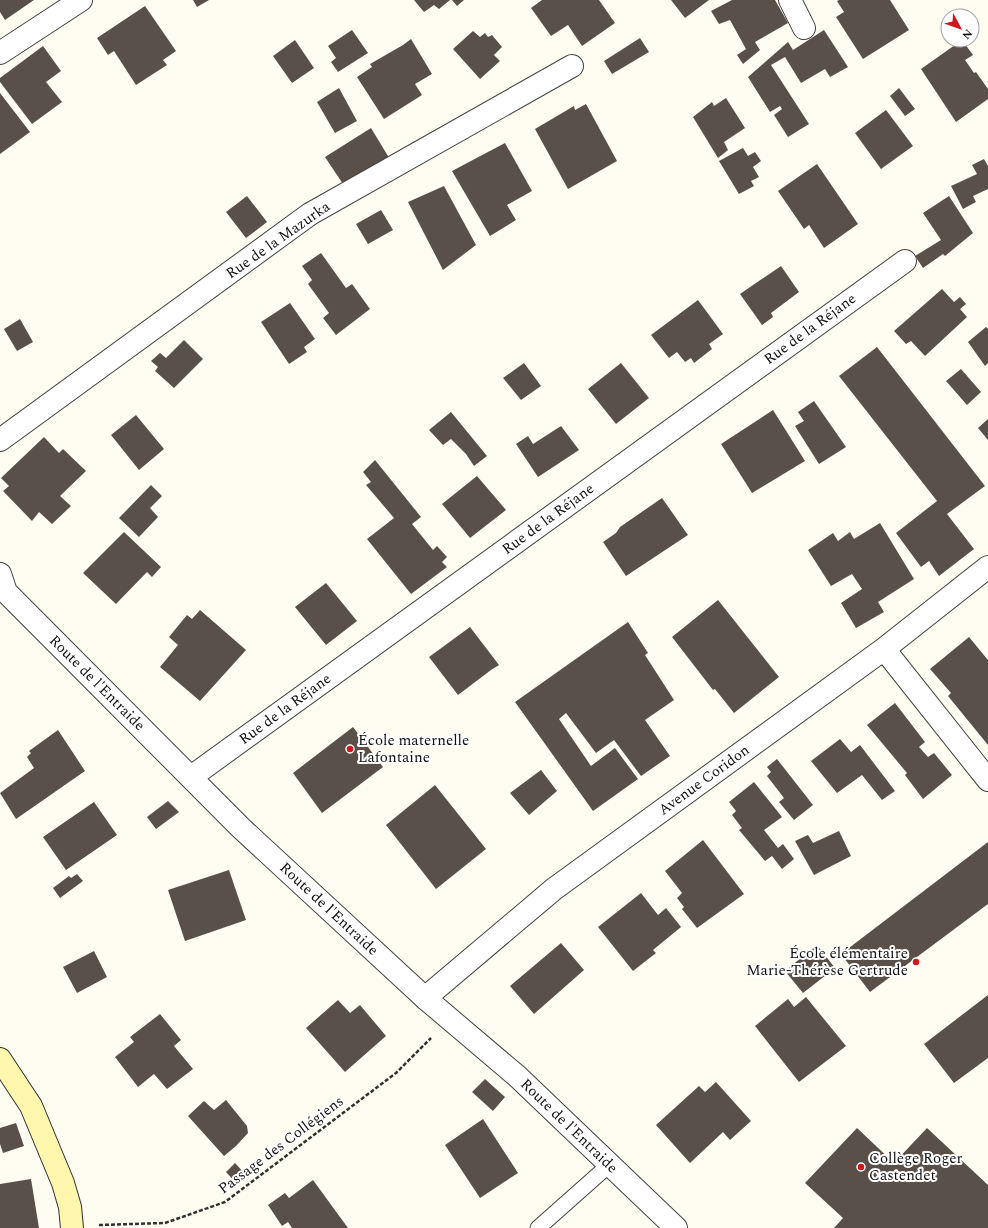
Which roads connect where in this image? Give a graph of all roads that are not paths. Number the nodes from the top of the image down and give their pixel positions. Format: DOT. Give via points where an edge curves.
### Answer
graph roads {
  1 [pos="81,0"];
  2 [pos="790,0"];
  3 [pos="804,28"];
  4 [pos="0,53"];
  5 [pos="572,66"];
  6 [pos="904,261"];
  7 [pos="0,440"];
  8 [pos="988,568"];
  9 [pos="0,574"];
  10 [pos="884,649"];
  11 [pos="191,778"];
  12 [pos="988,780"];
  13 [pos="424,998"];
  14 [pos="0,1059"];
  15 [pos="609,1165"];
  16 [pos="72,1227"];
  17 [pos="538,1228"];
  18 [pos="676,1228"];
  1 -- 4 [label="street"];
  2 -- 3 [label="street"];
  5 -- 7 [label="street, Rue de la Mazurka" via="310,214"];
  6 -- 11 [label="street, Rue de la Réjane"];
  8 -- 10 [label="street, Avenue Coridon"];
  9 -- 11 [label="street, Route de l'Entraide" via="6,592"];
  10 -- 12 [label="street"];
  10 -- 13 [label="street, Avenue Coridon" via="554,889"];
  11 -- 13 [label="street, Route de l'Entraide" via="241,828"];
  13 -- 15 [label="street, Route de l'Entraide" via="517,1076"];
  14 -- 16 [label="main road" via="31,1106 63,1182 70,1206"];
  15 -- 17 [label="lane"];
  15 -- 18 [label="street, Route de l'Entraide"];
}
